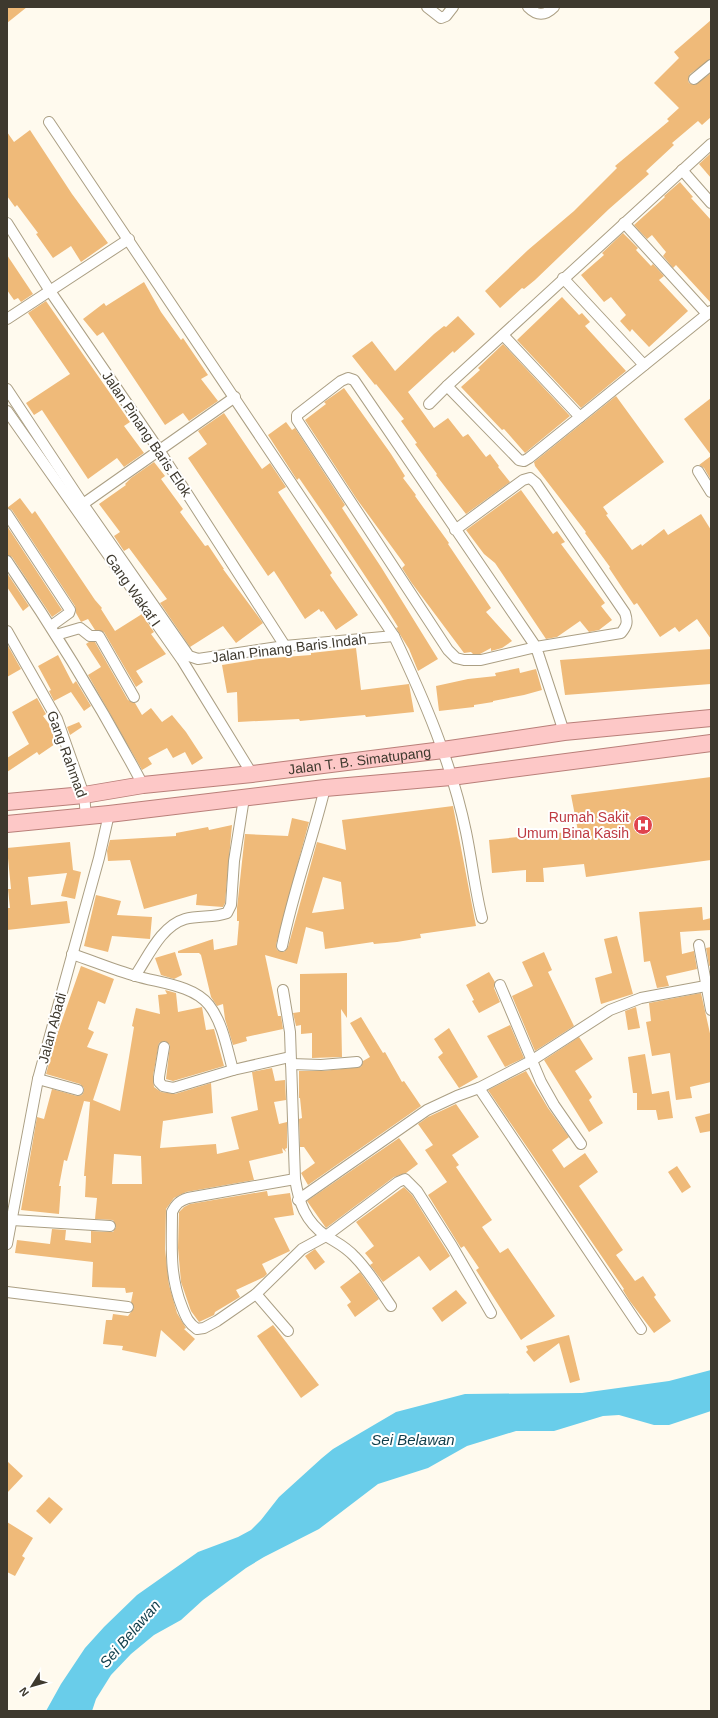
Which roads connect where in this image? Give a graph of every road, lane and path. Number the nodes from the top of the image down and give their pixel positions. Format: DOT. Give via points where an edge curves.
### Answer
graph roads {
  1 [pos="427,7"];
  2 [pos="453,7"];
  3 [pos="528,7"];
  4 [pos="554,7"];
  5 [pos="711,65"];
  6 [pos="694,79"];
  7 [pos="49,122"];
  8 [pos="711,144"];
  9 [pos="682,170"];
  10 [pos="711,203"];
  11 [pos="7,223"];
  12 [pos="624,223"];
  13 [pos="129,240"];
  14 [pos="564,278"];
  15 [pos="50,291"];
  16 [pos="709,312"];
  17 [pos="7,319"];
  18 [pos="503,335"];
  19 [pos="644,365"];
  20 [pos="447,386"];
  21 [pos="7,389"];
  22 [pos="235,397"];
  23 [pos="429,404"];
  24 [pos="7,411"];
  25 [pos="580,417"];
  26 [pos="159,450"];
  27 [pos="698,471"];
  28 [pos="711,492"];
  29 [pos="83,504"];
  30 [pos="7,514"];
  31 [pos="455,530"];
  32 [pos="7,562"];
  33 [pos="51,626"];
  34 [pos="7,631"];
  35 [pos="56,635"];
  36 [pos="394,636"];
  37 [pos="285,646"];
  38 [pos="536,647"];
  39 [pos="134,697"];
  40 [pos="711,718"];
  41 [pos="564,732"];
  42 [pos="711,742"];
  43 [pos="443,750"];
  44 [pos="252,774"];
  45 [pos="451,777"];
  46 [pos="143,785"];
  47 [pos="325,788"];
  48 [pos="84,795"];
  49 [pos="244,798"];
  50 [pos="7,802"];
  51 [pos="109,814"];
  52 [pos="86,816"];
  53 [pos="7,824"];
  54 [pos="482,918"];
  55 [pos="699,945"];
  56 [pos="282,946"];
  57 [pos="72,954"];
  58 [pos="135,976"];
  59 [pos="500,985"];
  60 [pos="709,985"];
  61 [pos="283,990"];
  62 [pos="711,1010"];
  63 [pos="164,1047"];
  64 [pos="291,1061"];
  65 [pos="531,1061"];
  66 [pos="357,1062"];
  67 [pos="233,1070"];
  68 [pos="38,1080"];
  69 [pos="480,1088"];
  70 [pos="78,1090"];
  71 [pos="581,1144"];
  72 [pos="295,1179"];
  73 [pos="298,1200"];
  74 [pos="12,1220"];
  75 [pos="110,1226"];
  76 [pos="326,1236"];
  77 [pos="7,1244"];
  78 [pos="7,1292"];
  79 [pos="256,1294"];
  80 [pos="391,1306"];
  81 [pos="128,1307"];
  82 [pos="491,1313"];
  83 [pos="641,1329"];
  84 [pos="288,1331"];
  1 -- 2 [label="street" via="441,18"];
  3 -- 4 [label="street" via="534,14 541,15"];
  5 -- 6 [label="street"];
  7 -- 13 [label="street"];
  8 -- 9 [label="street"];
  9 -- 10 [label="street"];
  9 -- 12 [label="street"];
  11 -- 15 [label="street, Jalan Pinang Baris Elok"];
  12 -- 14 [label="street"];
  12 -- 16 [label="street"];
  13 -- 15 [label="street"];
  13 -- 22 [label="street"];
  14 -- 18 [label="street"];
  14 -- 19 [label="street"];
  15 -- 17 [label="street"];
  15 -- 26 [label="street, Jalan Pinang Baris Elok"];
  16 -- 19 [label="street"];
  18 -- 20 [label="street"];
  18 -- 25 [label="street"];
  19 -- 25 [label="street"];
  20 -- 23 [label="street"];
  20 -- 25 [label="street" via="519,460 529,458"];
  21 -- 29 [label="street"];
  22 -- 26 [label="street"];
  22 -- 36 [label="street"];
  24 -- 44 [label="street, Gang Wakaf I" via="182,660"];
  26 -- 29 [label="street"];
  26 -- 37 [label="street, Jalan Pinang Baris Elok"];
  27 -- 28 [label="street"];
  29 -- 37 [label="street, Jalan Pinang Baris Indah" via="186,654 198,659"];
  30 -- 33 [label="street" via="70,610"];
  31 -- 38 [label="street"];
  31 -- 38 [label="street" via="523,480 530,478 536,482 625,613 626,627 621,633"];
  31 -- 38 [label="street" via="354,380 348,378 341,381 297,415 297,420 448,650 456,658 481,660"];
  32 -- 33 [label="street"];
  33 -- 35 [label="street"];
  34 -- 48 [label="street, Gang Rahmad" via="57,719"];
  35 -- 39 [label="street" via="80,628 90,636 99,636"];
  35 -- 46 [label="street"];
  36 -- 37 [label="street, Jalan Pinang Baris Indah"];
  36 -- 43 [label="street" via="420,691"];
  38 -- 41 [label="street"];
  40 -- 41 [label="main road, Jalan T. B. Simatupang"];
  41 -- 43 [label="main road, Jalan T. B. Simatupang"];
  42 -- 45 [label="main road, Jalan T. B. Simatupang"];
  43 -- 44 [label="main road, Jalan T. B. Simatupang"];
  43 -- 45 [label="street"];
  44 -- 46 [label="main road, Jalan T. B. Simatupang"];
  45 -- 47 [label="main road, Jalan T. B. Simatupang"];
  45 -- 54 [label="street" via="466,832"];
  46 -- 48 [label="main road, Jalan T. B. Simatupang"];
  47 -- 49 [label="main road, Jalan T. B. Simatupang"];
  47 -- 56 [label="street"];
  48 -- 50 [label="main road, Jalan T. B. Simatupang"];
  48 -- 52 [label="street, Gang Rahmad"];
  49 -- 51 [label="main road, Jalan T. B. Simatupang"];
  49 -- 58 [label="street" via="234,861 231,905 227,913 185,919 173,925 165,932"];
  51 -- 52 [label="main road, Jalan T. B. Simatupang"];
  51 -- 57 [label="street, Jalan Abadi"];
  52 -- 53 [label="main road, Jalan T. B. Simatupang"];
  55 -- 60 [label="street"];
  57 -- 58 [label="street"];
  57 -- 68 [label="street, Jalan Abadi"];
  58 -- 67 [label="street" via="186,990 208,1004 218,1021"];
  59 -- 65 [label="street"];
  60 -- 62 [label="street"];
  60 -- 65 [label="street" via="641,998 610,1010"];
  61 -- 64 [label="street" via="290,1032"];
  63 -- 67 [label="street" via="158,1077 159,1082 167,1087 173,1088"];
  64 -- 66 [label="street" via="321,1065"];
  64 -- 67 [label="street"];
  64 -- 72 [label="street"];
  65 -- 69 [label="street"];
  65 -- 71 [label="street" via="554,1105"];
  68 -- 70 [label="street"];
  68 -- 74 [label="street, Jalan Abadi"];
  69 -- 73 [label="street" via="427,1110"];
  69 -- 83 [label="street"];
  72 -- 73 [label="street"];
  72 -- 79 [label="street" via="180,1200 172,1212 171,1261 174,1288 189,1324 197,1329 204,1328"];
  73 -- 76 [label="street" via="308,1219"];
  74 -- 75 [label="street"];
  74 -- 77 [label="street, Jalan Abadi"];
  76 -- 79 [label="street" via="302,1249"];
  76 -- 80 [label="street" via="342,1244 356,1258"];
  76 -- 82 [label="street" via="405,1179 417,1191"];
  78 -- 81 [label="street"];
  79 -- 84 [label="street"];
}
